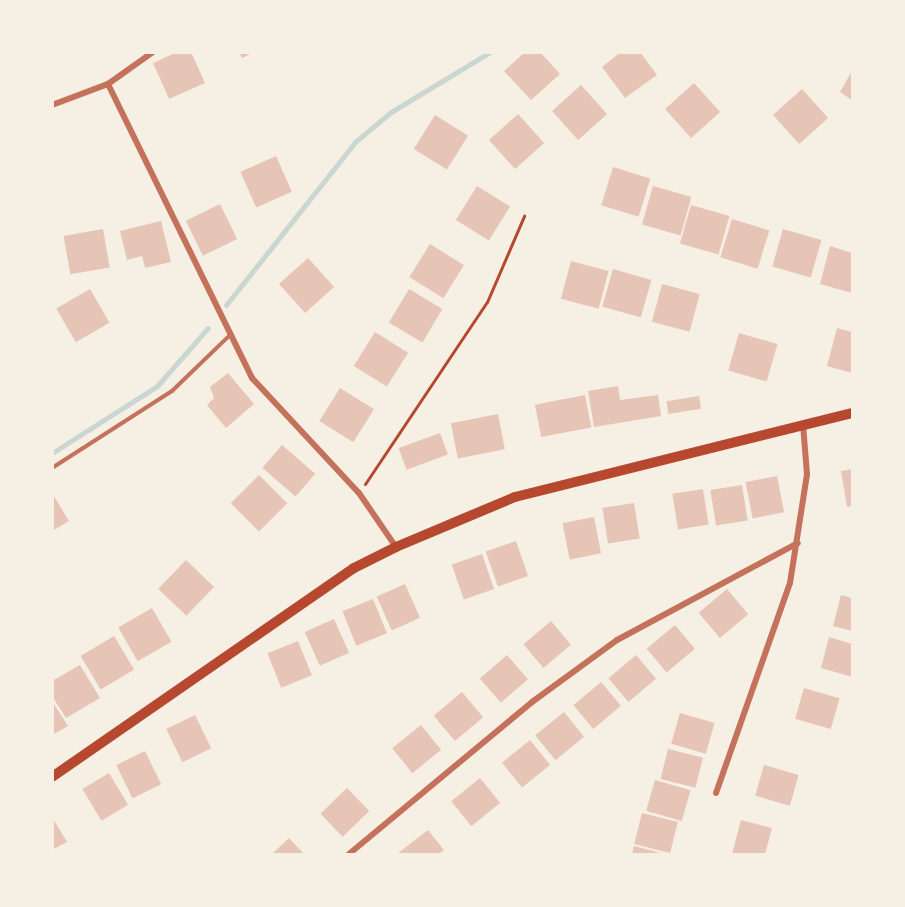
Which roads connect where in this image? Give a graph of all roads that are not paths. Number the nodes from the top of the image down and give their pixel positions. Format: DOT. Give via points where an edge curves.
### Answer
graph roads {
  1 [pos="153,52"];
  2 [pos="108,84"];
  3 [pos="52,105"];
  4 [pos="229,336"];
  5 [pos="852,413"];
  6 [pos="803,424"];
  7 [pos="52,468"];
  8 [pos="798,543"];
  9 [pos="396,547"];
  10 [pos="52,777"];
  11 [pos="716,793"];
  12 [pos="349,855"];
  1 -- 2 [label="street"];
  2 -- 3 [label="street"];
  2 -- 4 [label="street"];
  4 -- 7 [label="lane" via="172,391"];
  4 -- 9 [label="street" via="252,378 359,493"];
  5 -- 6 [label="main road"];
  6 -- 8 [label="street" via="807,474"];
  6 -- 9 [label="main road" via="514,497"];
  8 -- 11 [label="street" via="790,583"];
  8 -- 12 [label="street" via="617,640 532,702"];
  9 -- 10 [label="main road" via="354,567"];
}
